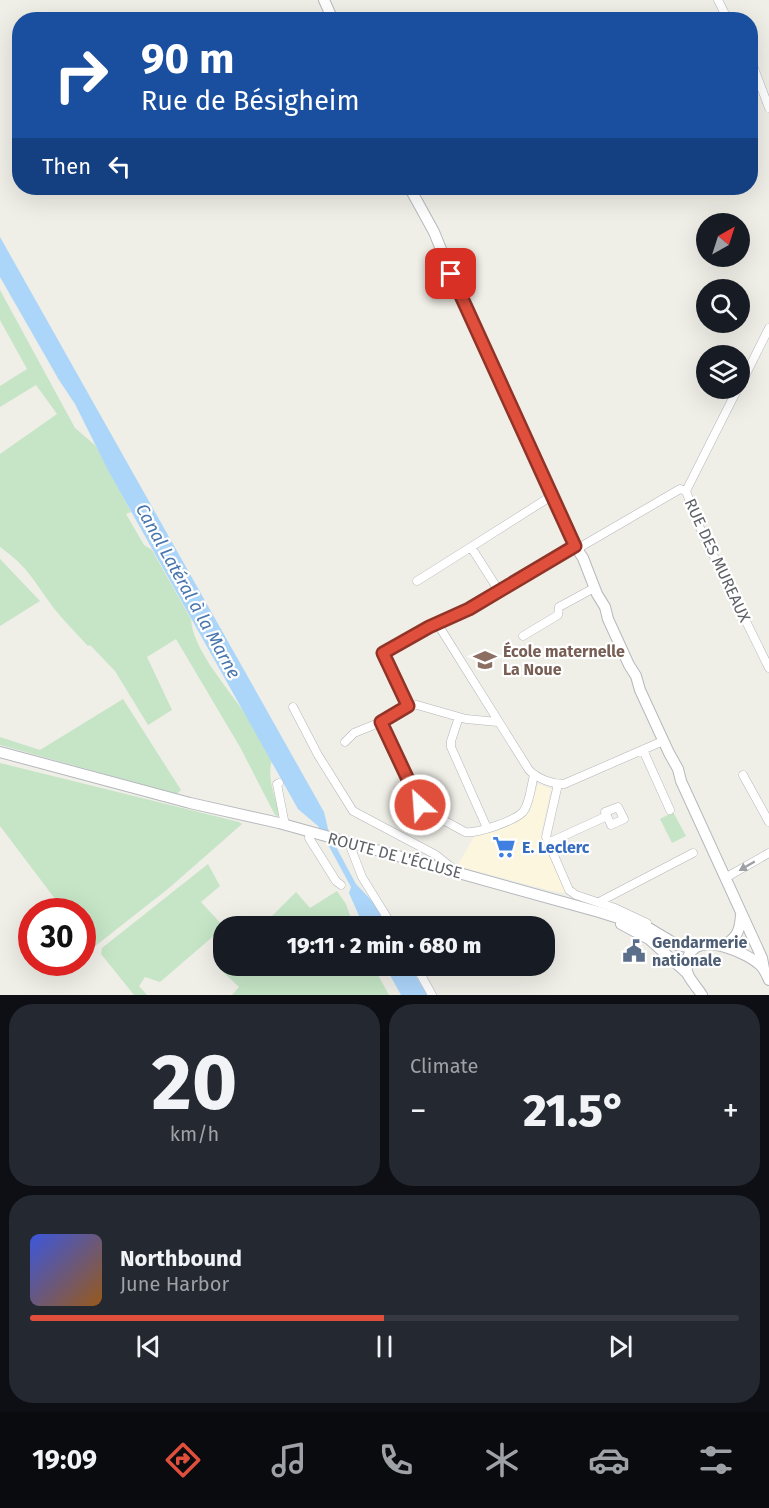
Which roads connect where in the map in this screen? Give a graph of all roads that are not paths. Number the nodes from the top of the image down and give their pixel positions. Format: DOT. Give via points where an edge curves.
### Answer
graph roads {
  1 [pos="758,79"];
  2 [pos="769,108"];
  3 [pos="414,195"];
  4 [pos="769,328"];
  5 [pos="750,365"];
  6 [pos="732,399"];
  7 [pos="683,490"];
  8 [pos="552,495"];
  9 [pos="471,547"];
  10 [pos="576,548"];
  11 [pos="417,581"];
  12 [pos="594,587"];
  13 [pos="499,591"];
  14 [pos="438,623"];
  15 [pos="523,636"];
  16 [pos="769,668"];
  17 [pos="408,706"];
  18 [pos="293,707"];
  19 [pos="459,717"];
  20 [pos="381,722"];
  21 [pos="498,722"];
  22 [pos="663,741"];
  23 [pos="345,742"];
  24 [pos="644,750"];
  25 [pos="0,752"];
  26 [pos="534,775"];
  27 [pos="743,775"];
  28 [pos="279,783"];
  29 [pos="558,784"];
  30 [pos="670,810"];
  31 [pos="607,816"];
  32 [pos="769,822"];
  33 [pos="285,825"];
  34 [pos="487,828"];
  35 [pos="310,832"];
  36 [pos="349,843"];
  37 [pos="548,843"];
  38 [pos="693,853"];
  39 [pos="769,853"];
  40 [pos="457,873"];
  41 [pos="725,878"];
  42 [pos="341,885"];
  43 [pos="599,907"];
  44 [pos="741,915"];
  45 [pos="386,916"];
  46 [pos="677,945"];
  47 [pos="723,946"];
  48 [pos="694,948"];
  49 [pos="667,954"];
  50 [pos="764,969"];
  51 [pos="688,974"];
  52 [pos="422,976"];
  53 [pos="769,980"];
  54 [pos="432,995"];
  55 [pos="702,995"];
  1 -- 2 [label="street"];
  3 -- 8 [label="main road"];
  4 -- 5 [label="street"];
  6 -- 7 [label="street"];
  7 -- 10 [label="street"];
  7 -- 16 [label="street, RUE DES MUREAUX"];
  8 -- 9 [label="street"];
  8 -- 10 [label="main road"];
  9 -- 11 [label="street"];
  9 -- 13 [label="street"];
  10 -- 12 [label="main road"];
  10 -- 13 [label="street"];
  12 -- 15 [label="street"];
  12 -- 22 [label="main road"];
  13 -- 14 [label="street"];
  14 -- 17 [label="street" via="383,653"];
  14 -- 21 [label="street"];
  17 -- 19 [label="street" via="426,706"];
  17 -- 20 [label="street"];
  18 -- 40 [label="street" via="353,811 436,855"];
  19 -- 21 [label="street"];
  19 -- 34 [label="street" via="452,747"];
  20 -- 23 [label="street" via="354,733"];
  20 -- 34 [label="street" via="423,808 465,831"];
  21 -- 26 [label="street"];
  22 -- 24 [label="street"];
  22 -- 41 [label="main road"];
  24 -- 29 [label="street"];
  24 -- 30 [label="street"];
  25 -- 33 [label="main road, ROUTE DE L'ÉCLUSE"];
  26 -- 29 [label="street"];
  26 -- 34 [label="street" via="524,810"];
  27 -- 32 [label="street"];
  28 -- 33 [label="street"];
  29 -- 37 [label="street" via="546,832"];
  31 -- 37 [label="street"];
  33 -- 35 [label="main road, ROUTE DE L'ÉCLUSE"];
  35 -- 36 [label="main road, ROUTE DE L'ÉCLUSE"];
  35 -- 42 [label="street" via="309,838"];
  36 -- 40 [label="main road, ROUTE DE L'ÉCLUSE"];
  36 -- 45 [label="street" via="362,877"];
  37 -- 43 [label="street" via="572,893"];
  38 -- 43 [label="street"];
  39 -- 41 [label="street, one-way"];
  40 -- 43 [label="main road, ROUTE DE L'ÉCLUSE"];
  41 -- 44 [label="main road"];
  43 -- 46 [label="main road, ROUTE DE L'ÉCLUSE"];
  43 -- 49 [label="main road, ROUTE DE L'ÉCLUSE"];
  44 -- 47 [label="main road" via="736,937"];
  44 -- 50 [label="main road"];
  46 -- 48 [label="main road, ROUTE DE L'ÉCLUSE"];
  46 -- 49 [label="main road"];
  47 -- 48 [label="main road, ROUTE DE L'ÉCLUSE"];
  47 -- 50 [label="main road" via="744,954"];
  48 -- 51 [label="main road" via="687,959"];
  49 -- 51 [label="main road, ROUTE DE L'ÉCLUSE"];
  50 -- 53 [label="main road"];
  51 -- 55 [label="main road, ROUTE DE L'ÉCLUSE"];
  52 -- 54 [label="street"];
}
